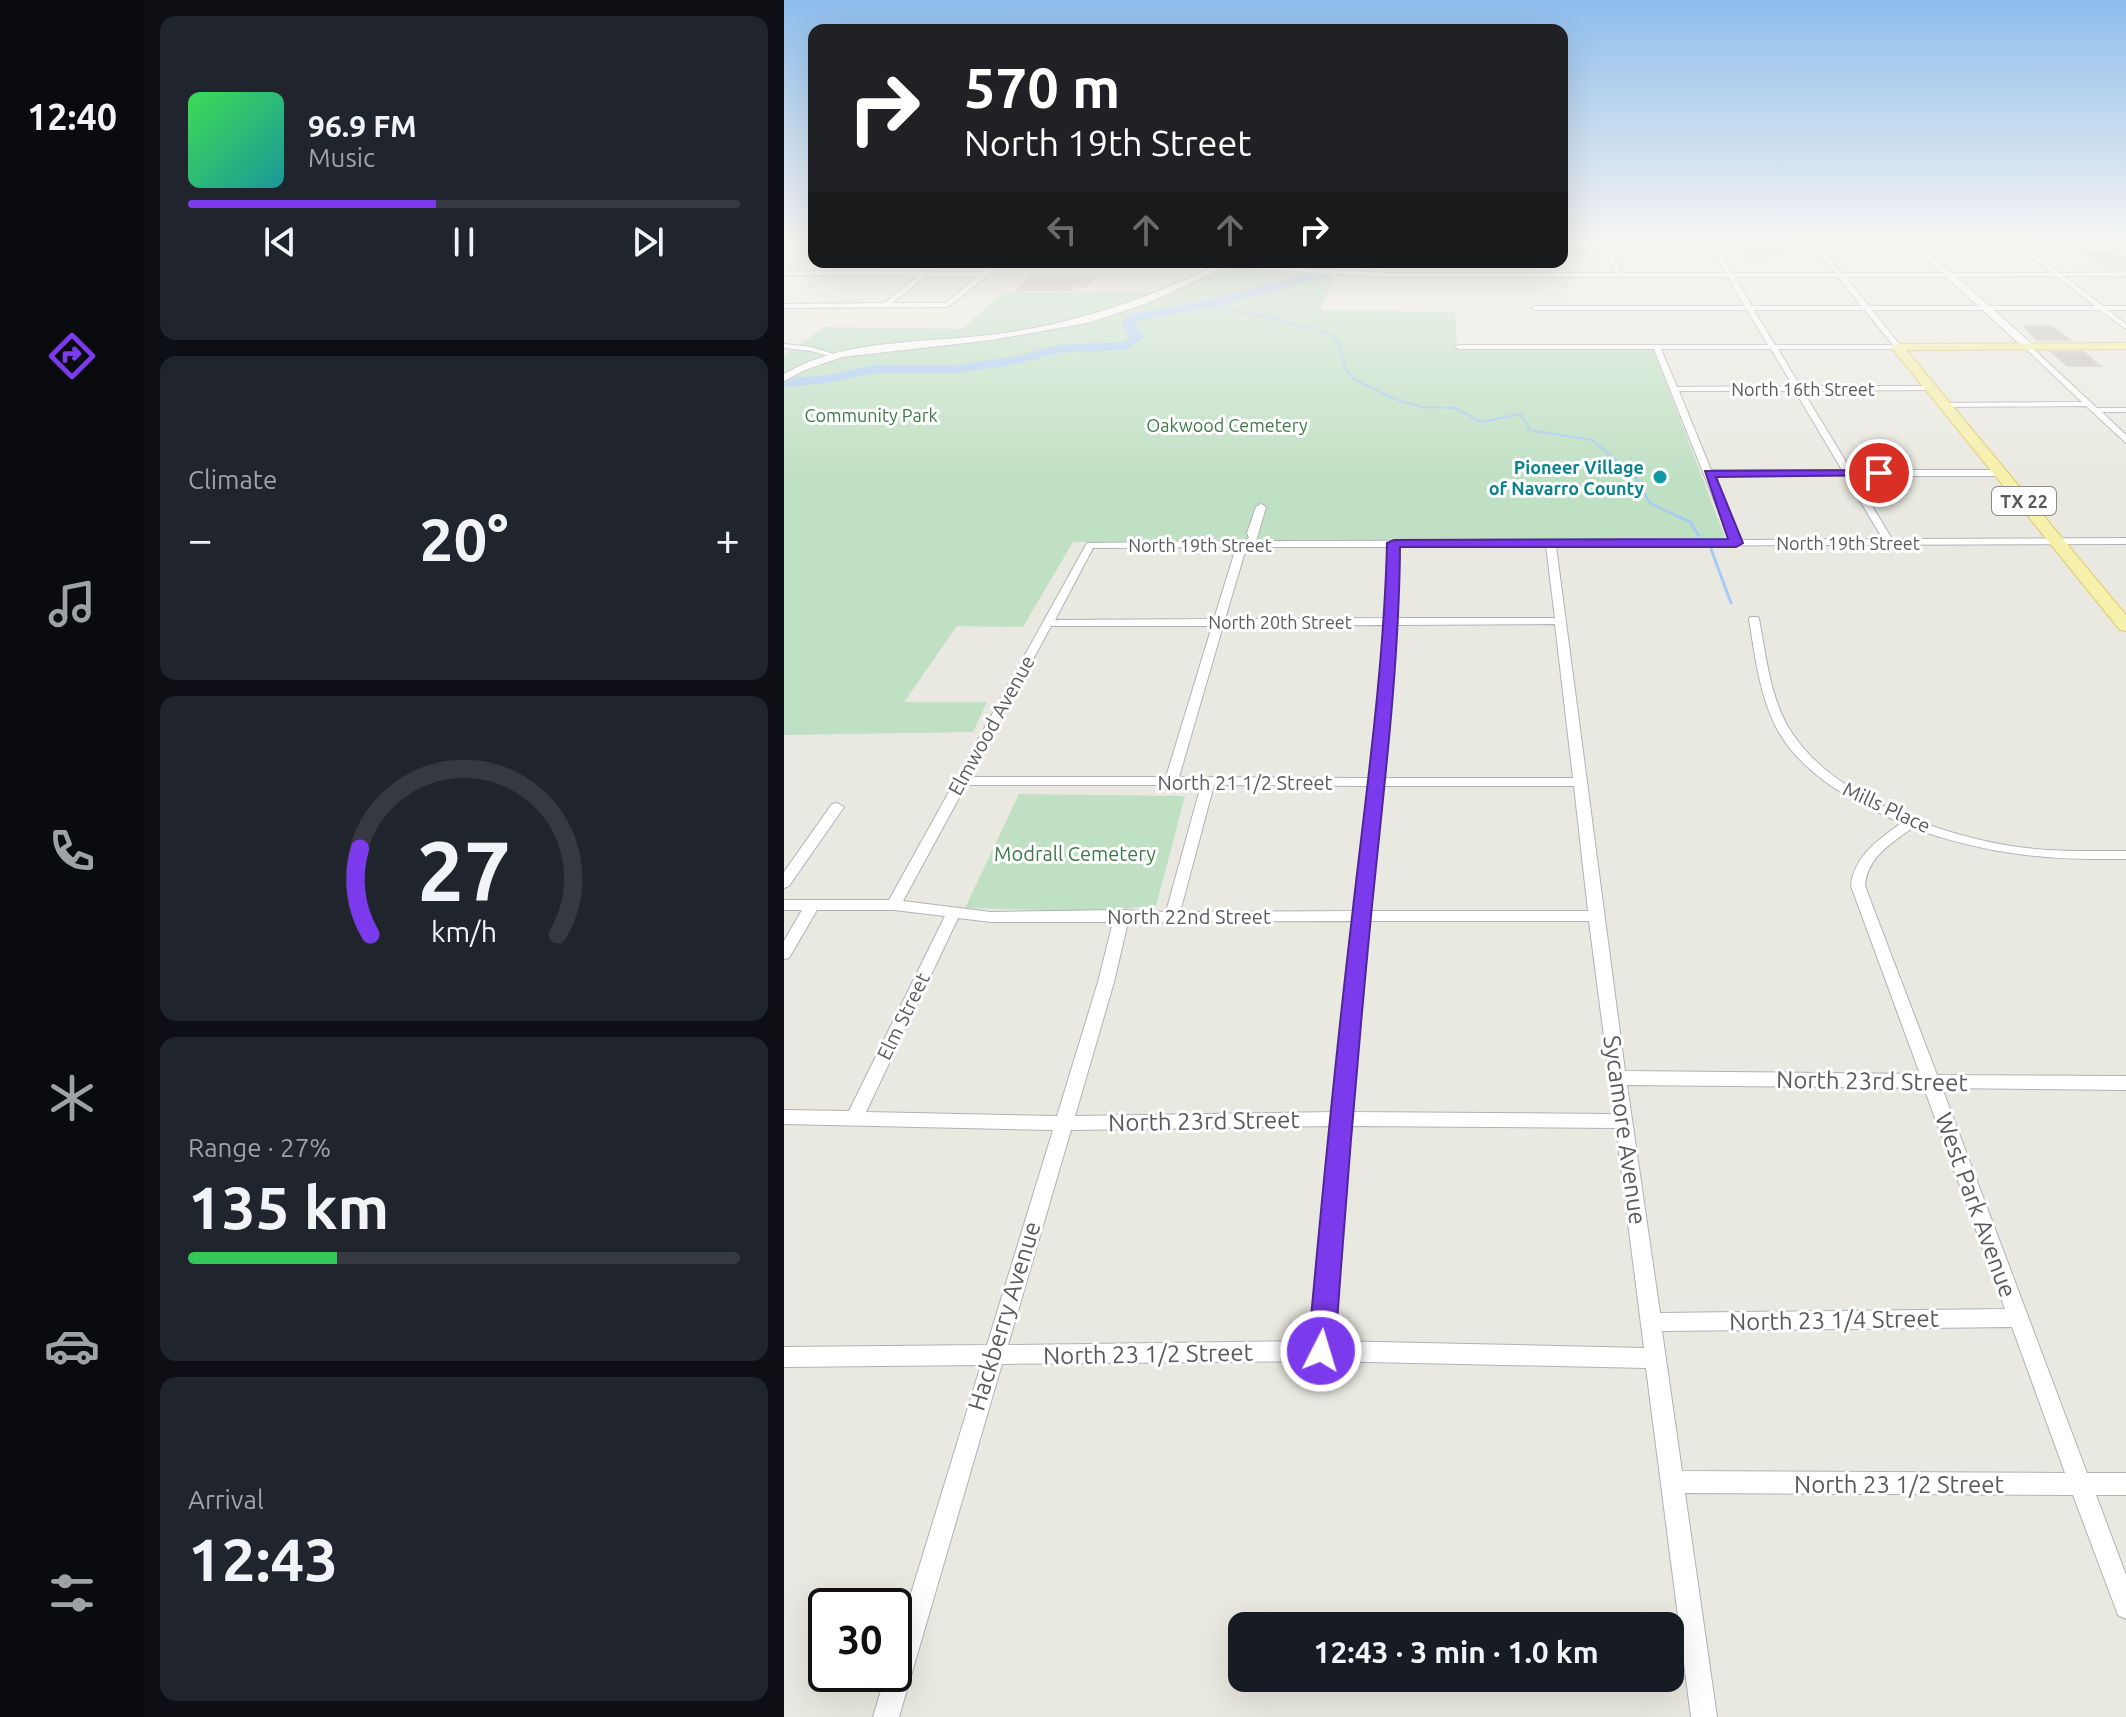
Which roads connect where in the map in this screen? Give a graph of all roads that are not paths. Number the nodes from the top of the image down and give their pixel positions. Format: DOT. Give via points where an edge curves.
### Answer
graph roads {
  1 [pos="1088,320"];
  2 [pos="1757,320"];
  3 [pos="1876,320"];
  4 [pos="1998,320"];
  5 [pos="784,346"];
  6 [pos="2028,346"];
  7 [pos="2126,346"];
  8 [pos="1459,347"];
  9 [pos="1657,347"];
  10 [pos="1773,347"];
  11 [pos="1897,347"];
  12 [pos="836,356"];
  13 [pos="784,378"];
  14 [pos="1931,388"];
  15 [pos="1675,389"];
  16 [pos="1798,389"];
  17 [pos="1945,405"];
  18 [pos="2091,407"];
  19 [pos="2126,410"];
  20 [pos="2126,440"];
  21 [pos="1709,473"];
  22 [pos="1848,473"];
  23 [pos="2001,473"];
  24 [pos="1261,507"];
  25 [pos="2126,541"];
  26 [pos="2058,542"];
  27 [pos="1394,543"];
  28 [pos="1551,543"];
  29 [pos="1736,543"];
  30 [pos="1890,543"];
  31 [pos="1248,544"];
  32 [pos="1090,545"];
  33 [pos="1754,619"];
  34 [pos="1560,621"];
  35 [pos="1390,622"];
  36 [pos="1047,623"];
  37 [pos="1221,623"];
  38 [pos="2126,626"];
  39 [pos="960,781"];
  40 [pos="1171,782"];
  41 [pos="1208,782"];
  42 [pos="1376,782"];
  43 [pos="1579,782"];
  44 [pos="837,807"];
  45 [pos="1911,822"];
  46 [pos="2126,855"];
  47 [pos="784,883"];
  48 [pos="813,904"];
  49 [pos="784,905"];
  50 [pos="894,905"];
  51 [pos="953,914"];
  52 [pos="1122,915"];
  53 [pos="1172,915"];
  54 [pos="1362,915"];
  55 [pos="1596,916"];
  56 [pos="784,954"];
  57 [pos="1618,1078"];
  58 [pos="1930,1082"];
  59 [pos="2126,1083"];
  60 [pos="784,1117"];
  61 [pos="854,1118"];
  62 [pos="1340,1119"];
  63 [pos="1624,1121"];
  64 [pos="1063,1123"];
  65 [pos="2018,1318"];
  66 [pos="1651,1322"];
  67 [pos="1321,1351"];
  68 [pos="992,1356"];
  69 [pos="784,1357"];
  70 [pos="1655,1358"];
  71 [pos="1672,1482"];
  72 [pos="2126,1484"];
  73 [pos="2080,1485"];
  74 [pos="2126,1607"];
  75 [pos="886,1717"];
  76 [pos="1704,1717"];
  1 -- 12 [label="street" via="978,340"];
  2 -- 10 [label="street"];
  3 -- 11 [label="street"];
  4 -- 6 [label="main road"];
  5 -- 12 [label="street"];
  6 -- 7 [label="main road"];
  6 -- 11 [label="main road"];
  6 -- 18 [label="street"];
  8 -- 9 [label="street"];
  9 -- 10 [label="street"];
  9 -- 15 [label="street"];
  10 -- 11 [label="street"];
  10 -- 16 [label="street"];
  11 -- 14 [label="main road, TX 22"];
  12 -- 13 [label="street"];
  14 -- 16 [label="street, North 16th Street"];
  14 -- 17 [label="main road, TX 22"];
  15 -- 16 [label="street, North 16th Street"];
  15 -- 21 [label="street"];
  16 -- 22 [label="street"];
  17 -- 18 [label="street"];
  17 -- 23 [label="main road, TX 22"];
  18 -- 19 [label="street"];
  18 -- 20 [label="street"];
  21 -- 22 [label="street"];
  21 -- 29 [label="street"];
  22 -- 23 [label="street"];
  22 -- 30 [label="street"];
  23 -- 26 [label="main road, TX 22"];
  24 -- 31 [label="street"];
  25 -- 26 [label="street, North 19th Street"];
  26 -- 30 [label="street, North 19th Street"];
  26 -- 38 [label="main road, TX 22"];
  27 -- 28 [label="street, North 19th Street"];
  27 -- 31 [label="street, North 19th Street"];
  27 -- 35 [label="street"];
  28 -- 29 [label="street, North 19th Street"];
  28 -- 34 [label="street, Sycamore Avenue"];
  29 -- 30 [label="street, North 19th Street"];
  31 -- 32 [label="street, North 19th Street"];
  31 -- 37 [label="street" via="1239,554"];
  32 -- 36 [label="street, Elmwood Avenue"];
  33 -- 45 [label="street, Mills Place" via="1772,704 1798,751 1847,790"];
  34 -- 35 [label="street, North 20th Street"];
  34 -- 43 [label="street, Sycamore Avenue"];
  35 -- 37 [label="street, North 20th Street"];
  35 -- 42 [label="street"];
  36 -- 37 [label="street, North 20th Street"];
  36 -- 39 [label="street, Elmwood Avenue"];
  37 -- 40 [label="street"];
  39 -- 40 [label="street, North 21 1/2 Street"];
  39 -- 50 [label="street, Elmwood Avenue"];
  40 -- 41 [label="street, North 21 1/2 Street"];
  41 -- 42 [label="street, North 21 1/2 Street"];
  41 -- 53 [label="street"];
  42 -- 43 [label="street, North 21 1/2 Street"];
  42 -- 54 [label="street"];
  43 -- 55 [label="street, Sycamore Avenue"];
  44 -- 47 [label="street"];
  45 -- 46 [label="street, Mills Place" via="2009,850"];
  45 -- 58 [label="street, West Park Avenue" via="1861,864 1857,874"];
  48 -- 49 [label="street, North 22nd Street"];
  48 -- 50 [label="street, North 22nd Street"];
  48 -- 56 [label="street"];
  50 -- 51 [label="street, North 22nd Street"];
  51 -- 52 [label="street, North 22nd Street"];
  51 -- 61 [label="street, Elm Street"];
  52 -- 53 [label="street, North 22nd Street"];
  52 -- 64 [label="street, Hackberry Avenue"];
  53 -- 54 [label="street, North 22nd Street"];
  54 -- 55 [label="street, North 22nd Street"];
  54 -- 62 [label="street"];
  55 -- 57 [label="street, Sycamore Avenue"];
  57 -- 58 [label="street, North 23rd Street"];
  57 -- 63 [label="street, Sycamore Avenue"];
  58 -- 59 [label="street, North 23rd Street"];
  58 -- 65 [label="street, West Park Avenue"];
  60 -- 61 [label="street, North 23rd Street"];
  61 -- 64 [label="street, North 23rd Street"];
  62 -- 63 [label="street, North 23rd Street"];
  62 -- 64 [label="street, North 23rd Street"];
  62 -- 67 [label="street"];
  63 -- 66 [label="street, Sycamore Avenue"];
  64 -- 68 [label="street, Hackberry Avenue"];
  65 -- 66 [label="street, North 23 1/4 Street"];
  65 -- 73 [label="street, West Park Avenue"];
  66 -- 70 [label="street, Sycamore Avenue"];
  67 -- 68 [label="street, North 23 1/2 Street"];
  67 -- 70 [label="street, North 23 1/2 Street"];
  68 -- 69 [label="street, North 23 1/2 Street"];
  68 -- 75 [label="street, Hackberry Avenue"];
  70 -- 71 [label="street, Sycamore Avenue"];
  71 -- 73 [label="street, North 23 1/2 Street"];
  71 -- 76 [label="street, Sycamore Avenue"];
  72 -- 73 [label="street, North 23 1/2 Street"];
  73 -- 74 [label="street, West Park Avenue"];
}
